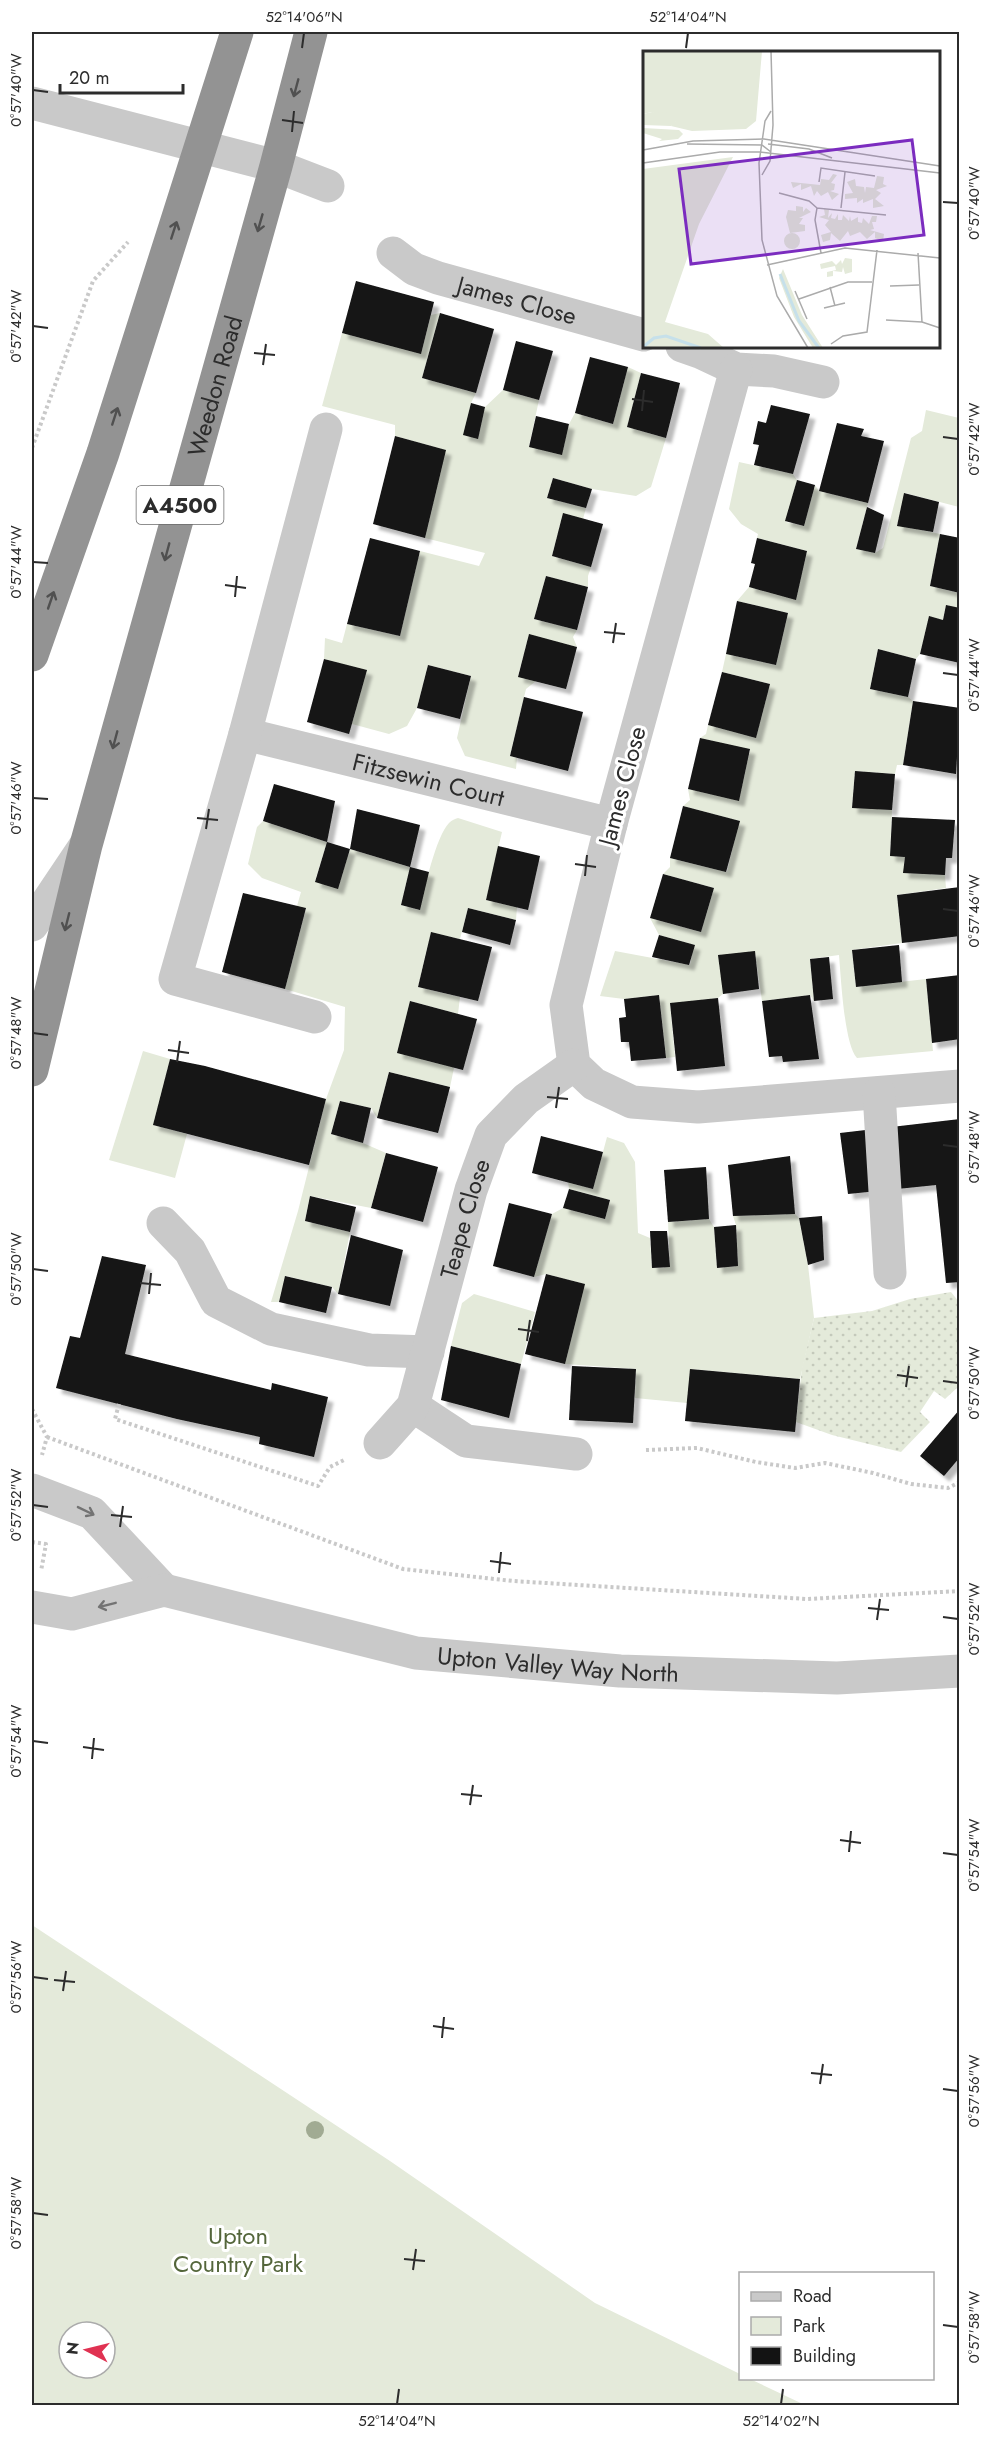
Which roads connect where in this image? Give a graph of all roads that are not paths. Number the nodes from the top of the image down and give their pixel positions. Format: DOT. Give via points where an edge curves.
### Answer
graph roads {
  1 [pos="237,32"];
  2 [pos="311,32"];
  3 [pos="32,103"];
  4 [pos="200,147"];
  5 [pos="276,166"];
  6 [pos="328,186"];
  7 [pos="393,253"];
  8 [pos="643,334"];
  9 [pos="688,348"];
  10 [pos="736,369"];
  11 [pos="823,382"];
  12 [pos="326,429"];
  13 [pos="32,655"];
  14 [pos="245,734"];
  15 [pos="611,824"];
  16 [pos="86,845"];
  17 [pos="32,926"];
  18 [pos="315,1017"];
  19 [pos="574,1065"];
  20 [pos="32,1070"];
  21 [pos="960,1086"];
  22 [pos="879,1093"];
  23 [pos="163,1223"];
  24 [pos="890,1273"];
  25 [pos="428,1352"];
  26 [pos="412,1406"];
  27 [pos="380,1443"];
  28 [pos="576,1454"];
  29 [pos="32,1490"];
  30 [pos="164,1590"];
  31 [pos="32,1607"];
  32 [pos="960,1671"];
  1 -- 4 [label="highway"];
  2 -- 5 [label="highway, Weedon Road / A4500, one-way"];
  3 -- 4 [label="street"];
  4 -- 5 [label="street"];
  13 -- 4 [label="highway, one-way" via="103,453"];
  5 -- 6 [label="street"];
  5 -- 16 [label="highway, Weedon Road / A4500, one-way"];
  7 -- 8 [label="street, James Close" via="414,269 438,278"];
  9 -- 10 [label="street"];
  10 -- 11 [label="street" via="774,371"];
  10 -- 15 [label="street, James Close"];
  12 -- 14 [label="street"];
  14 -- 15 [label="street, Fitzsewin Court"];
  14 -- 18 [label="street" via="174,979"];
  15 -- 19 [label="street, James Close" via="566,1005"];
  16 -- 17 [label="street, Weedon Road"];
  16 -- 20 [label="highway, Weedon Road / A4500, one-way"];
  19 -- 22 [label="street" via="594,1084 632,1102 698,1107"];
  19 -- 25 [label="street, Teape Close" via="526,1099 491,1136 471,1190"];
  21 -- 22 [label="street"];
  22 -- 24 [label="street"];
  23 -- 25 [label="street" via="190,1251 216,1301 271,1329 369,1350"];
  25 -- 26 [label="street, Teape Close"];
  26 -- 27 [label="street, Teape Close"];
  26 -- 28 [label="street" via="466,1441"];
  29 -- 30 [label="street, one-way" via="92,1513"];
  30 -- 31 [label="street, Upton Valley Way North, one-way" via="72,1614"];
  30 -- 32 [label="street, Upton Valley Way North" via="416,1653 620,1671 837,1678"];
}
